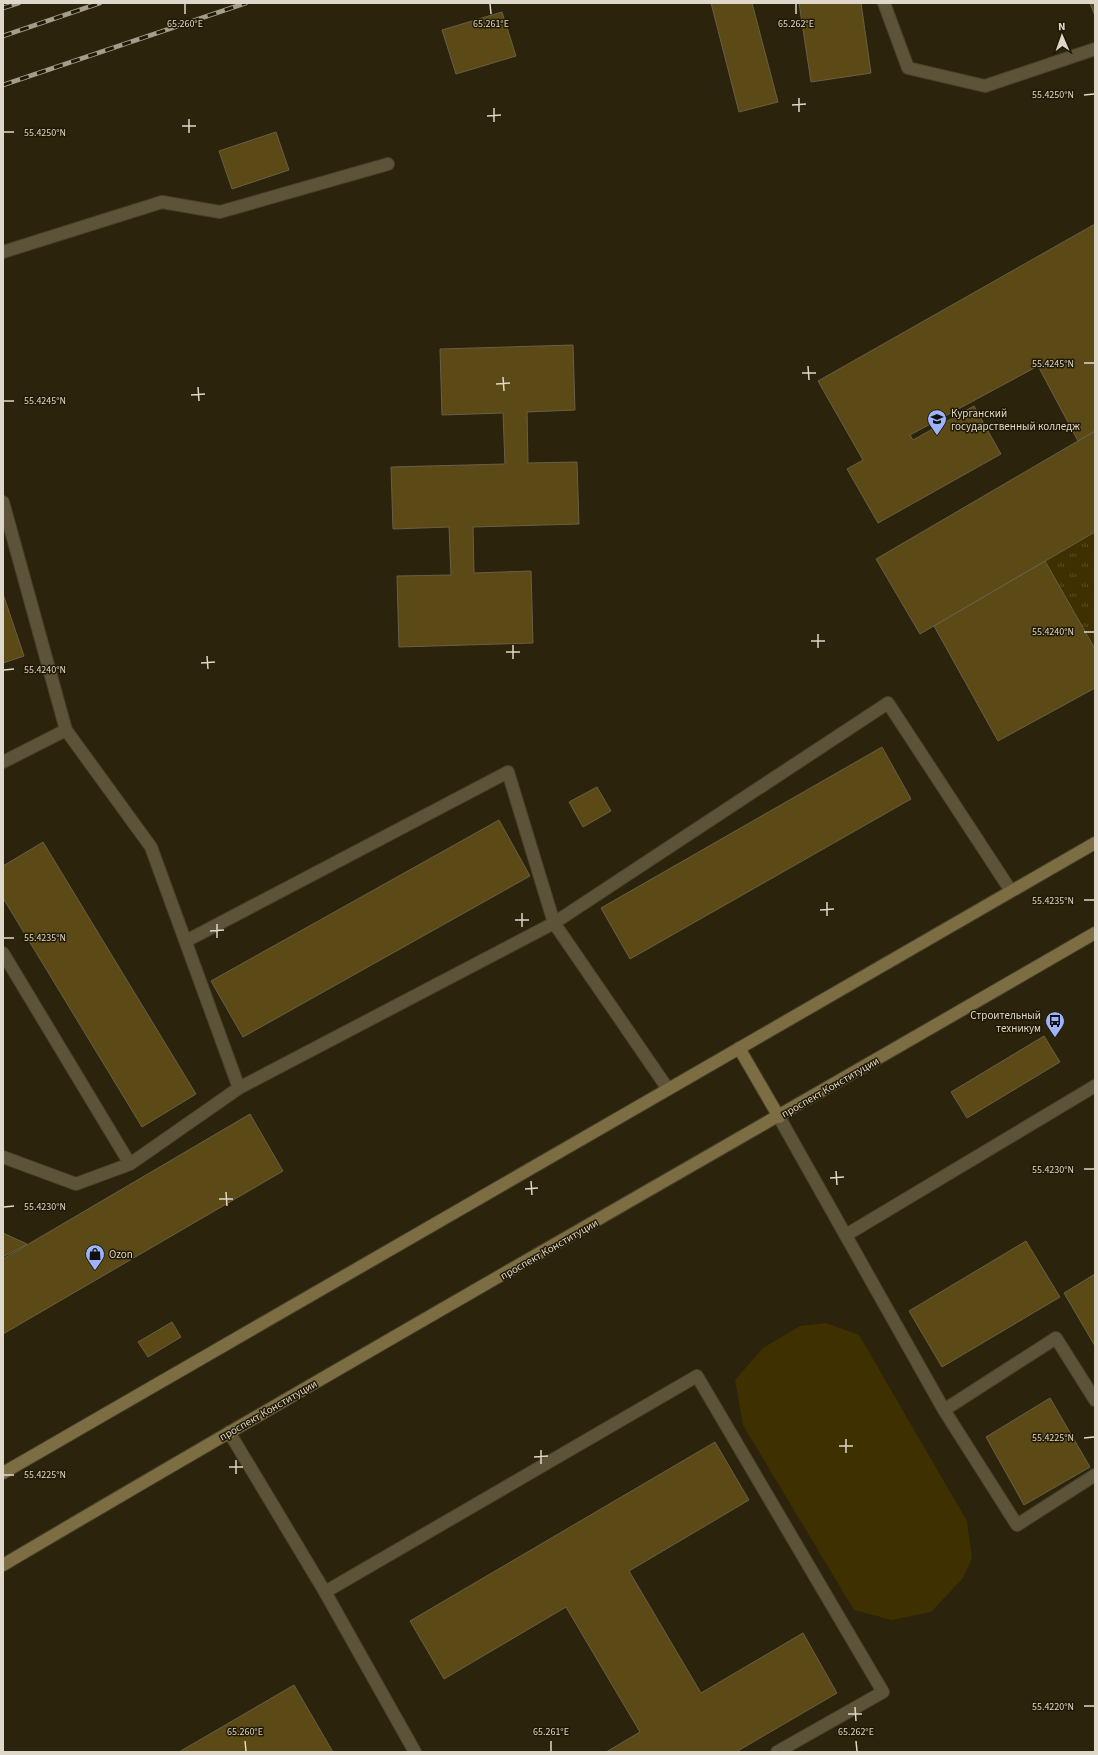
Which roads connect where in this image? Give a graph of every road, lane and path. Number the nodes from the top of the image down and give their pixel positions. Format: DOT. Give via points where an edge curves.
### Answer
graph roads {
  1 [pos="884,3"];
  2 [pos="1095,49"];
  3 [pos="388,164"];
  4 [pos="3,252"];
  5 [pos="3,502"];
  6 [pos="66,730"];
  7 [pos="3,762"];
  8 [pos="1095,843"];
  9 [pos="1011,891"];
  10 [pos="554,923"];
  11 [pos="1095,933"];
  12 [pos="186,941"];
  13 [pos="3,953"];
  14 [pos="739,1048"];
  15 [pos="1095,1086"];
  16 [pos="239,1088"];
  17 [pos="668,1089"];
  18 [pos="779,1117"];
  19 [pos="3,1157"];
  20 [pos="130,1164"];
  21 [pos="846,1235"];
  22 [pos="1095,1400"];
  23 [pos="944,1410"];
  24 [pos="229,1432"];
  25 [pos="3,1473"];
  26 [pos="1095,1475"];
  27 [pos="3,1565"];
  28 [pos="325,1592"];
  29 [pos="415,1752"];
  30 [pos="777,1752"];
  1 -- 2 [label="lane" via="908,68 984,86"];
  3 -- 4 [label="lane" via="220,212 162,202"];
  5 -- 6 [label="lane"];
  6 -- 7 [label="lane"];
  6 -- 12 [label="lane" via="152,846"];
  8 -- 9 [label="main road"];
  9 -- 10 [label="lane" via="888,703"];
  9 -- 14 [label="main road"];
  10 -- 12 [label="lane" via="508,772"];
  10 -- 16 [label="lane"];
  10 -- 17 [label="lane"];
  11 -- 18 [label="main road, проспект Конституции"];
  12 -- 16 [label="lane"];
  13 -- 20 [label="lane"];
  14 -- 17 [label="main road"];
  14 -- 18 [label="main road"];
  15 -- 21 [label="lane"];
  16 -- 20 [label="lane"];
  17 -- 25 [label="main road"];
  18 -- 21 [label="lane"];
  18 -- 24 [label="main road, проспект Конституции"];
  19 -- 20 [label="lane" via="76,1184"];
  21 -- 23 [label="lane"];
  22 -- 23 [label="lane" via="1056,1338"];
  23 -- 26 [label="lane" via="1017,1525"];
  24 -- 27 [label="main road, проспект Конституции"];
  24 -- 28 [label="lane"];
  28 -- 29 [label="lane"];
  28 -- 30 [label="lane" via="697,1376 883,1692"];
}
